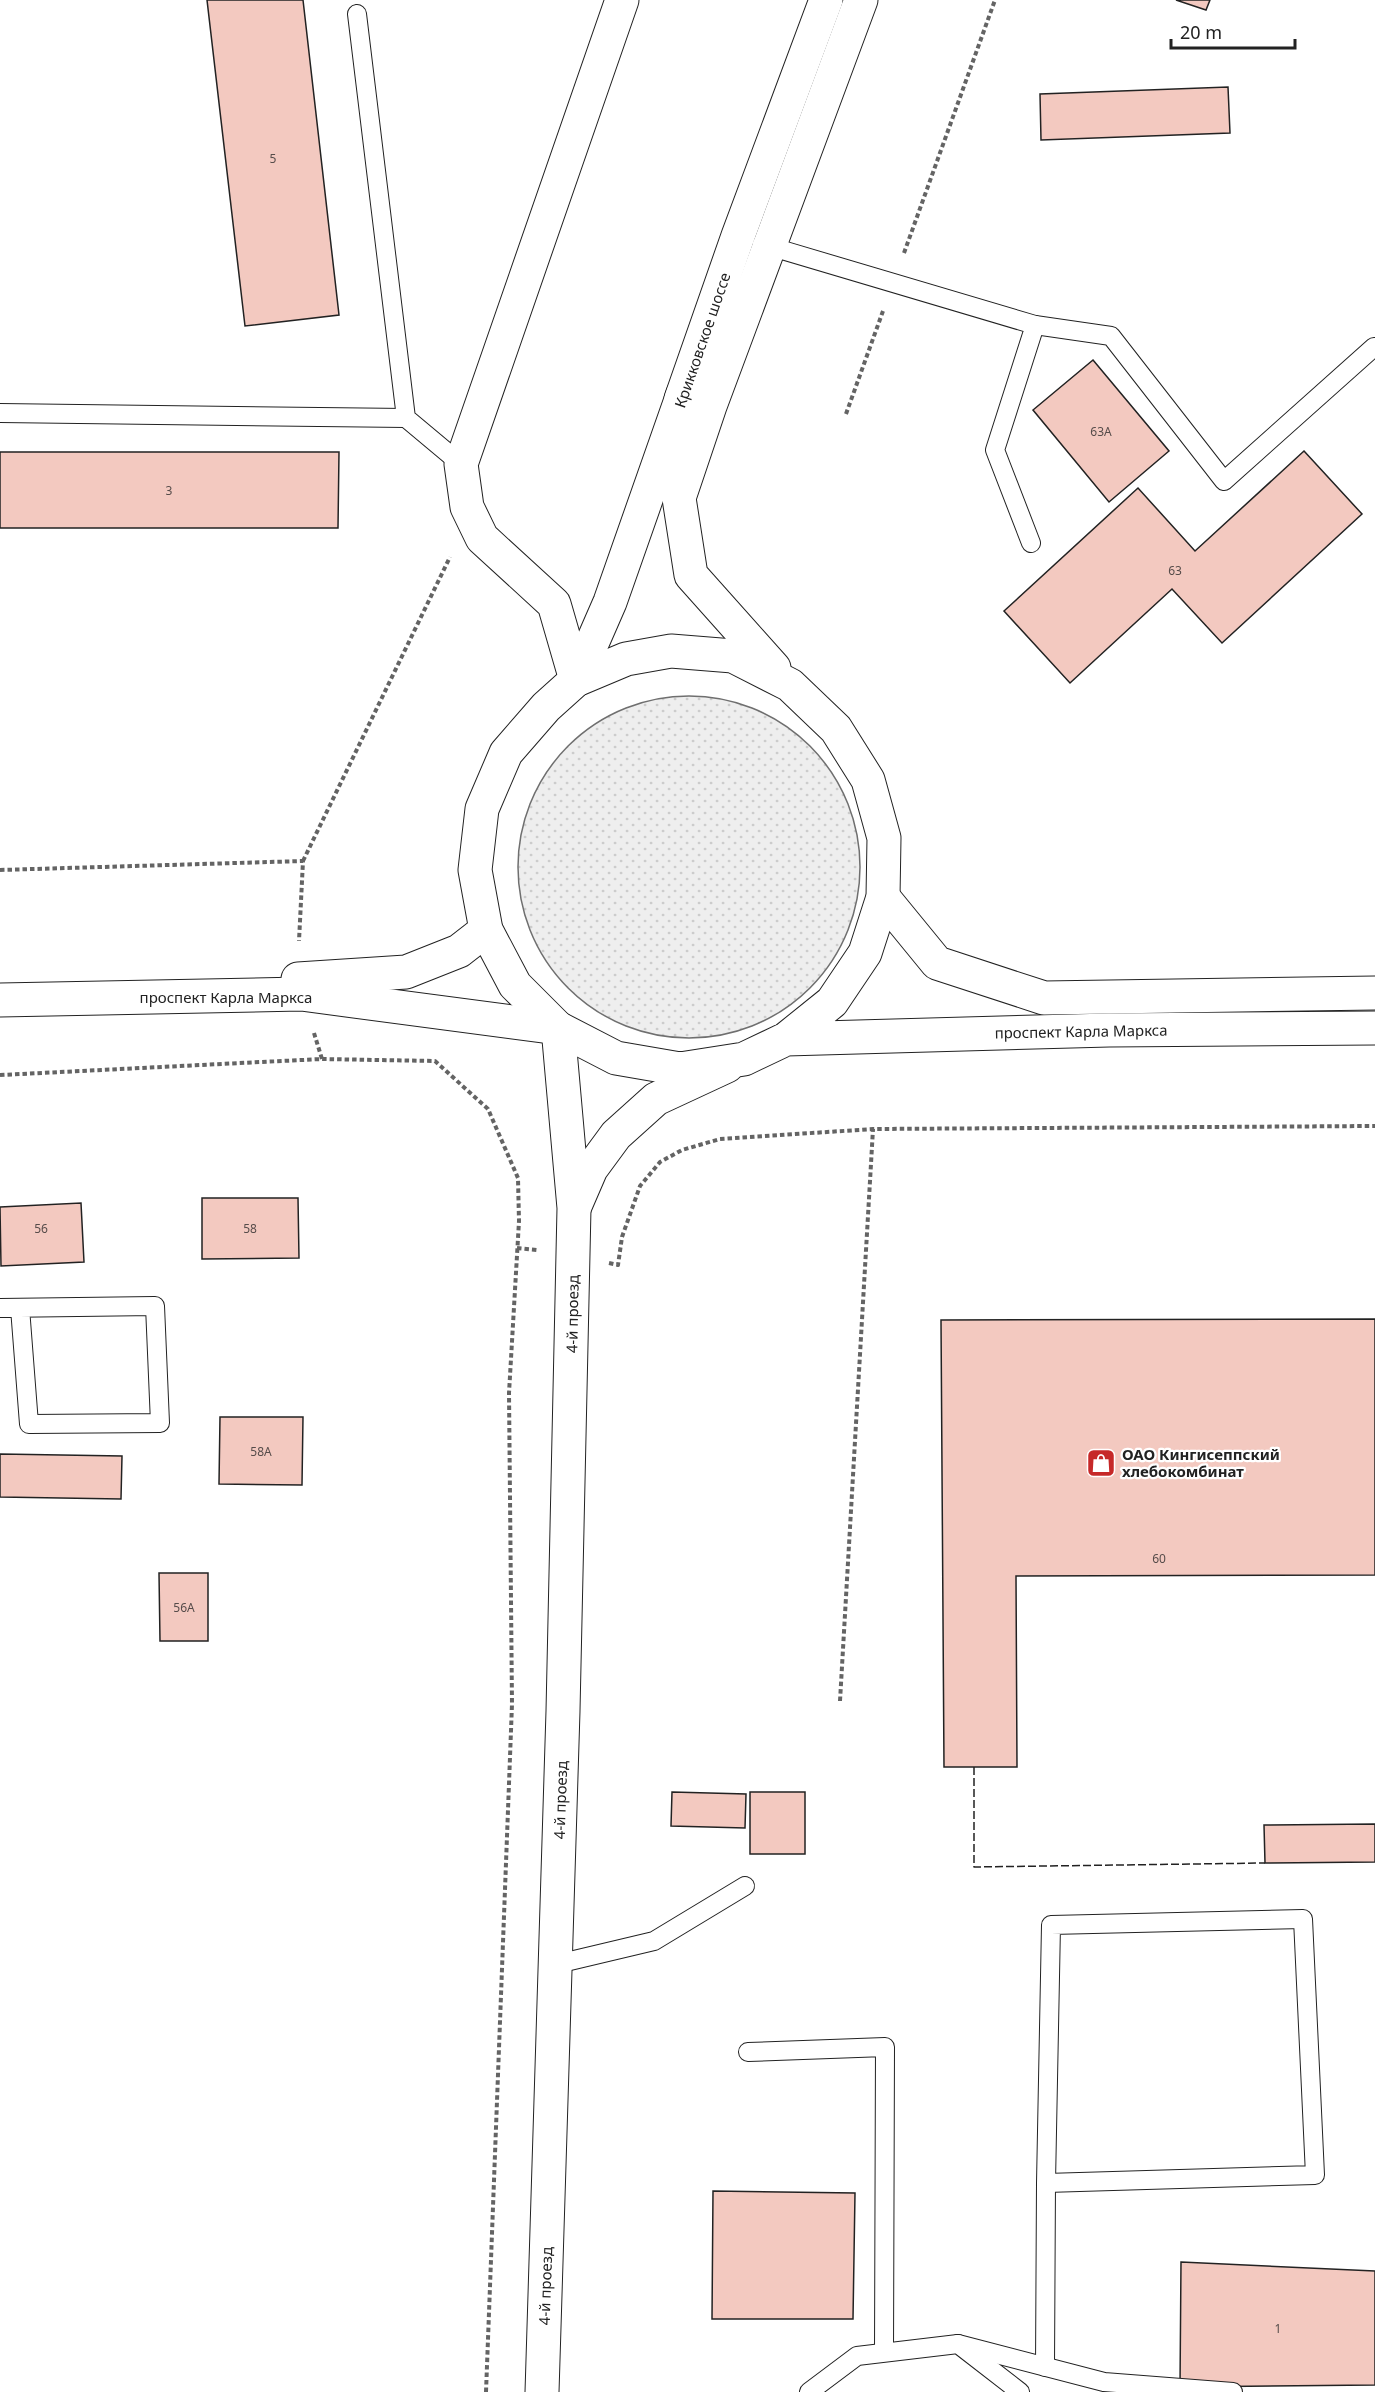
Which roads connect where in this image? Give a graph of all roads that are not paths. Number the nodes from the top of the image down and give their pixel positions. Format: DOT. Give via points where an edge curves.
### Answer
graph roads {
  1 [pos="622,0"];
  2 [pos="826,0"];
  3 [pos="861,0"];
  4 [pos="357,14"];
  5 [pos="738,236"];
  6 [pos="770,246"];
  7 [pos="1035,325"];
  8 [pos="1374,347"];
  9 [pos="0,412"];
  10 [pos="406,418"];
  11 [pos="461,464"];
  12 [pos="1031,543"];
  13 [pos="576,680"];
  14 [pos="790,685"];
  15 [pos="882,897"];
  16 [pos="486,930"];
  17 [pos="0,983"];
  18 [pos="1375,993"];
  19 [pos="0,1000"];
  20 [pos="558,1028"];
  21 [pos="1375,1028"];
  22 [pos="786,1039"];
  23 [pos="744,1059"];
  24 [pos="574,1208"];
  25 [pos="0,1308"];
  26 [pos="20,1308"];
  27 [pos="745,1886"];
  28 [pos="554,1965"];
  29 [pos="748,2052"];
  30 [pos="1046,2183"];
  31 [pos="958,2344"];
  32 [pos="884,2352"];
  33 [pos="1045,2367"];
  34 [pos="542,2392"];
  35 [pos="809,2392"];
  36 [pos="1020,2392"];
  37 [pos="1233,2392"];
  1 -- 11 [label="main road"];
  2 -- 5 [label="main road, Крикковское шоссе"];
  3 -- 6 [label="main road"];
  4 -- 10 [label="lane"];
  5 -- 6 [label="lane"];
  5 -- 13 [label="main road, Крикковское шоссе" via="610,602"];
  6 -- 7 [label="lane"];
  6 -- 14 [label="main road" via="679,498 691,575"];
  7 -- 8 [label="lane" via="1111,336 1224,481"];
  7 -- 12 [label="lane" via="994,450"];
  9 -- 10 [label="lane"];
  10 -- 11 [label="lane"];
  11 -- 13 [label="main road" via="467,507 482,538 554,604"];
  13 -- 14 [label="main road, проспект Карла Маркса" via="626,659 671,651 733,656"];
  13 -- 16 [label="main road, проспект Карла Маркса" via="506,753 482,809 475,870"];
  14 -- 15 [label="main road, проспект Карла Маркса" via="836,729 868,780 884,838"];
  15 -- 18 [label="main road" via="938,963 1044,998"];
  15 -- 22 [label="main road, проспект Карла Маркса" via="865,953 832,1002"];
  16 -- 17 [label="main road" via="459,951 406,972 297,979"];
  16 -- 20 [label="main road, проспект Карла Маркса" via="515,985"];
  19 -- 20 [label="main road, проспект Карла Маркса" via="301,994"];
  20 -- 23 [label="main road, проспект Карла Маркса" via="616,1058 680,1069"];
  20 -- 24 [label="main road, 4-й проезд"];
  21 -- 22 [label="main road, проспект Карла Маркса"];
  22 -- 23 [label="main road, проспект Карла Маркса"];
  23 -- 24 [label="main road, 4-й проезд" via="656,1099 615,1136 591,1169"];
  24 -- 28 [label="main road, 4-й проезд"];
  25 -- 26 [label="lane"];
  26 -- 26 [label="lane" via="155,1306 160,1423 29,1424"];
  27 -- 28 [label="lane" via="654,1941"];
  28 -- 34 [label="main road, 4-й проезд"];
  29 -- 32 [label="lane" via="885,2048"];
  30 -- 30 [label="lane" via="1315,2175 1303,1919 1050,1925"];
  30 -- 33 [label="lane"];
  31 -- 32 [label="lane"];
  31 -- 33 [label="lane"];
  31 -- 36 [label="lane"];
  32 -- 35 [label="lane" via="857,2356"];
  33 -- 37 [label="lane" via="1104,2382"];
}
